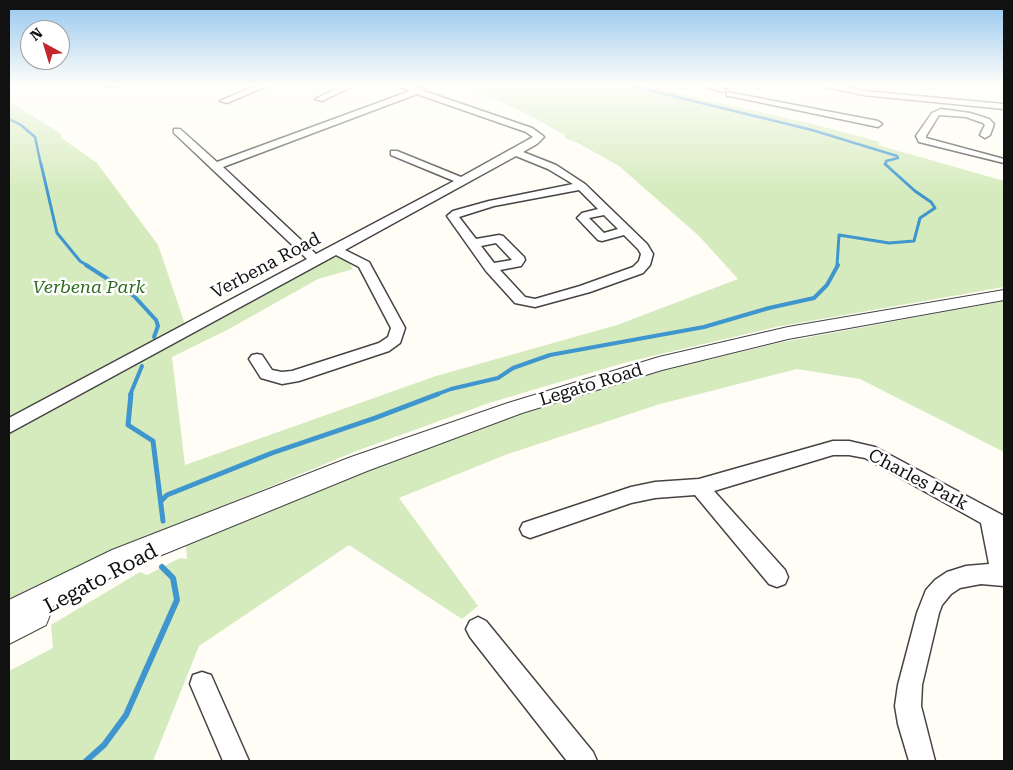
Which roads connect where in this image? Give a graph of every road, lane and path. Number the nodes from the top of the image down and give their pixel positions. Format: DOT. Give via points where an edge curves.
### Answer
graph roads {
  1 [pos="336,121"];
  2 [pos="503,121"];
  3 [pos="863,121"];
  4 [pos="931,121"];
  5 [pos="983,121"];
  6 [pos="878,124"];
  7 [pos="177,131"];
  8 [pos="985,135"];
  9 [pos="515,152"];
  10 [pos="394,154"];
  11 [pos="1002,160"];
  12 [pos="216,166"];
  13 [pos="462,181"];
  14 [pos="581,186"];
  15 [pos="606,211"];
  16 [pos="627,232"];
  17 [pos="472,244"];
  18 [pos="336,250"];
  19 [pos="316,261"];
  20 [pos="491,268"];
  21 [pos="1004,294"];
  22 [pos="257,359"];
  23 [pos="9,426"];
  24 [pos="699,487"];
  25 [pos="997,523"];
  26 [pos="194,529"];
  27 [pos="530,529"];
  28 [pos="1003,576"];
  29 [pos="778,577"];
  30 [pos="9,614"];
  31 [pos="478,629"];
  32 [pos="9,630"];
  33 [pos="202,684"];
  34 [pos="236,761"];
  35 [pos="584,761"];
  36 [pos="922,761"];
  1 -- 12 [label="street"];
  2 -- 9 [label="street, Verbena Road" via="539,137"];
  3 -- 6 [label="street"];
  4 -- 11 [label="street" via="921,136 922,140"];
  5 -- 8 [label="street" via="989,123"];
  7 -- 12 [label="street"];
  9 -- 13 [label="street, Verbena Road"];
  9 -- 14 [label="street" via="552,167"];
  10 -- 13 [label="street"];
  12 -- 19 [label="street"];
  13 -- 18 [label="street, Verbena Road"];
  14 -- 15 [label="street"];
  14 -- 17 [label="street" via="454,214 452,218"];
  15 -- 16 [label="street"];
  15 -- 16 [label="street" via="583,218 602,237"];
  16 -- 20 [label="street" via="647,254 646,262 638,270 535,303 516,298"];
  17 -- 20 [label="street"];
  17 -- 20 [label="street" via="499,239 519,260"];
  18 -- 19 [label="street, Verbena Road"];
  18 -- 22 [label="street" via="364,265 398,328 395,339 384,347 293,377 267,374"];
  19 -- 23 [label="street, Verbena Road"];
  21 -- 26 [label="street, Legato Road" via="788,333 659,364 515,408 359,464"];
  24 -- 25 [label="street, Charles Park" via="818,451 849,448 869,452"];
  24 -- 27 [label="street, Charles Park" via="631,495"];
  24 -- 29 [label="street"];
  25 -- 28 [label="street, Charles Park"];
  26 -- 30 [label="street, Legato Road" via="121,559"];
  26 -- 32 [label="street, Legato Road"];
  28 -- 36 [label="street" via="981,574 954,579 934,598 910,685 908,706"];
  31 -- 35 [label="street"];
  33 -- 34 [label="street"];
}
